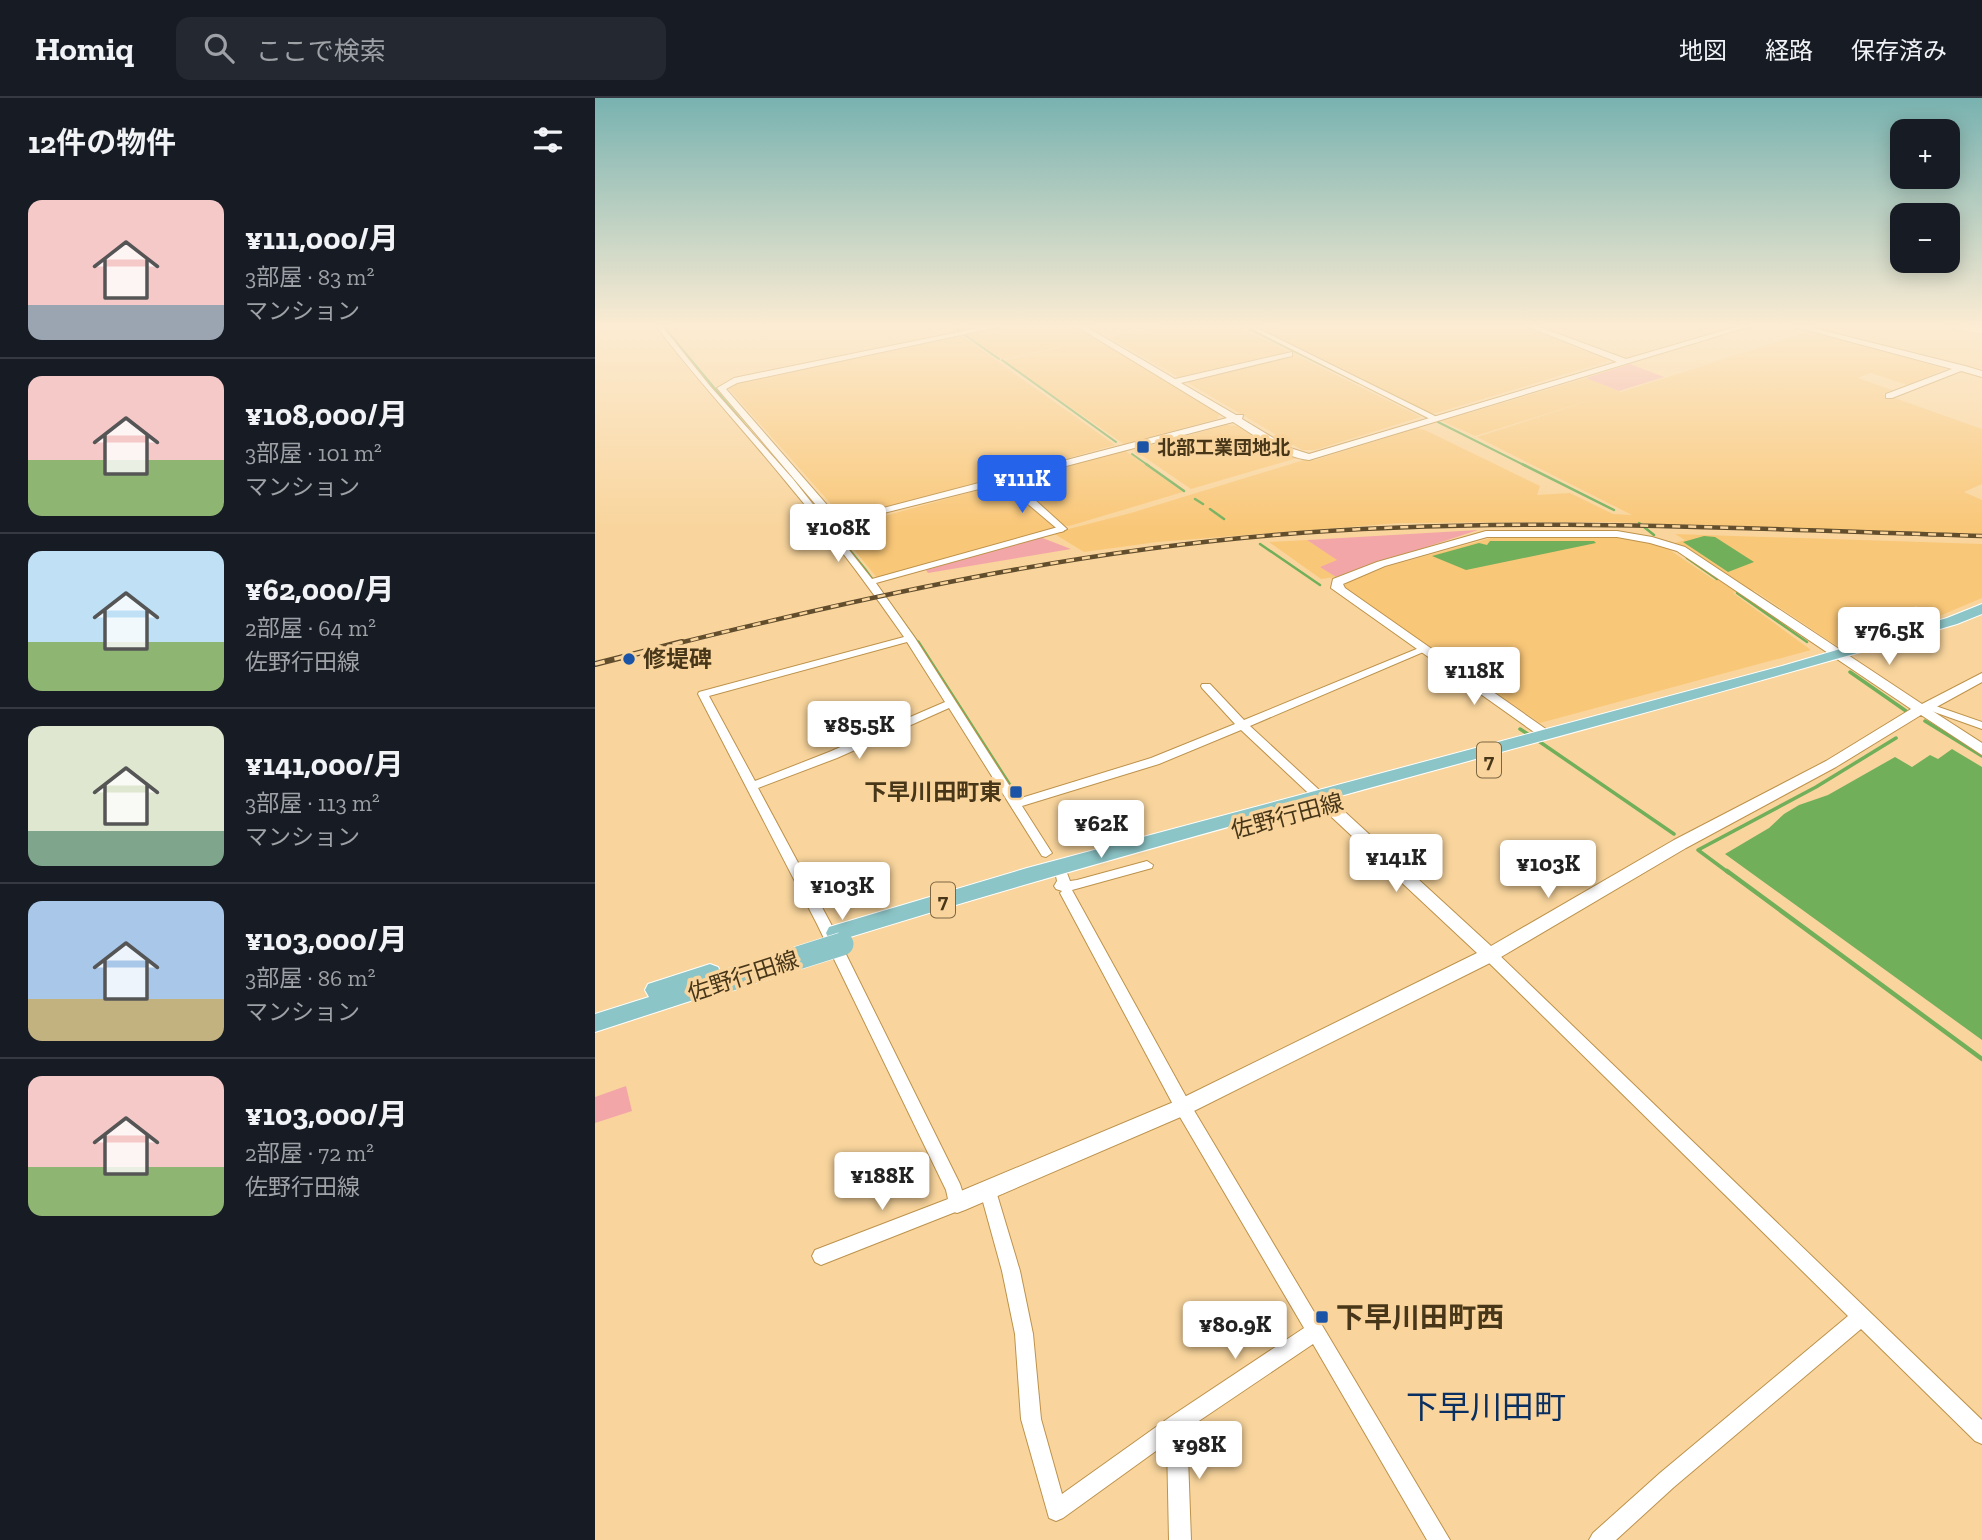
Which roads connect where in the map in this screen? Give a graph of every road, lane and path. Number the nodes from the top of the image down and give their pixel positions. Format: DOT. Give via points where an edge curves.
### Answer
graph roads {
  1 [pos="713,393"];
  2 [pos="727,393"];
  3 [pos="1196,393"];
  4 [pos="1385,393"];
  5 [pos="1516,393"];
  6 [pos="1896,393"];
  7 [pos="1889,396"];
  8 [pos="1237,418"];
  9 [pos="1435,418"];
  10 [pos="1006,480"];
  11 [pos="844,522"];
  12 [pos="829,528"];
  13 [pos="1061,529"];
  14 [pos="870,582"];
  15 [pos="1982,608"];
  16 [pos="1982,618"];
  17 [pos="1930,632"];
  18 [pos="910,638"];
  19 [pos="1423,650"];
  20 [pos="1842,657"];
  21 [pos="1982,677"];
  22 [pos="1206,686"];
  23 [pos="951,703"];
  24 [pos="1924,708"];
  25 [pos="1241,724"];
  26 [pos="1982,726"];
  27 [pos="1546,734"];
  28 [pos="1982,750"];
  29 [pos="753,786"];
  30 [pos="1323,800"];
  31 [pos="1016,804"];
  32 [pos="1046,853"];
  33 [pos="1147,865"];
  34 [pos="1066,885"];
  35 [pos="840,939"];
  36 [pos="1490,955"];
  37 [pos="669,993"];
  38 [pos="595,1009"];
  39 [pos="595,1023"];
  40 [pos="1183,1107"];
  41 [pos="988,1191"];
  42 [pos="957,1203"];
  43 [pos="821,1256"];
  44 [pos="1861,1317"];
  45 [pos="1315,1332"];
  46 [pos="1177,1424"];
  47 [pos="1982,1434"];
  48 [pos="1180,1540"];
  49 [pos="1439,1540"];
  50 [pos="1600,1540"];
  1 -- 12 [label="street"];
  2 -- 11 [label="street" via="831,516"];
  3 -- 8 [label="street"];
  4 -- 9 [label="street"];
  5 -- 9 [label="street"];
  6 -- 7 [label="street"];
  8 -- 9 [label="street" via="1296,455 1309,457"];
  8 -- 10 [label="street"];
  10 -- 11 [label="street"];
  10 -- 13 [label="street"];
  11 -- 12 [label="street"];
  12 -- 14 [label="street"];
  13 -- 14 [label="street"];
  14 -- 18 [label="street"];
  15 -- 17 [label="main road, 佐野行田線 / 7"];
  16 -- 17 [label="main road, 佐野行田線 / 7"];
  17 -- 20 [label="main road, 佐野行田線 / 7"];
  18 -- 23 [label="street"];
  18 -- 29 [label="street" via="703,694"];
  19 -- 20 [label="street" via="1337,588 1337,582 1475,536 1576,533 1630,535 1681,550"];
  19 -- 25 [label="street"];
  19 -- 27 [label="street"];
  20 -- 24 [label="street"];
  20 -- 27 [label="main road, 佐野行田線 / 7"];
  20 -- 30 [label="main road, 佐野行田線 / 7"];
  21 -- 24 [label="street"];
  22 -- 25 [label="street"];
  23 -- 29 [label="street"];
  23 -- 31 [label="street"];
  24 -- 26 [label="street"];
  24 -- 28 [label="street"];
  24 -- 36 [label="street"];
  25 -- 30 [label="street"];
  25 -- 31 [label="street" via="1145,765"];
  27 -- 30 [label="main road, 佐野行田線 / 7"];
  29 -- 42 [label="street" via="841,957"];
  30 -- 34 [label="main road, 佐野行田線 / 7"];
  30 -- 35 [label="main road, 佐野行田線 / 7" via="1027,875"];
  30 -- 36 [label="street"];
  31 -- 32 [label="street"];
  33 -- 34 [label="street"];
  34 -- 35 [label="main road, 佐野行田線 / 7"];
  34 -- 40 [label="street"];
  35 -- 37 [label="main road, 佐野行田線 / 7, bridge"];
  36 -- 40 [label="street"];
  36 -- 44 [label="street"];
  37 -- 38 [label="main road, 佐野行田線 / 7"];
  37 -- 39 [label="main road, 佐野行田線 / 7"];
  40 -- 41 [label="street"];
  40 -- 45 [label="street"];
  41 -- 42 [label="street"];
  41 -- 46 [label="street" via="1011,1271 1024,1334 1031,1419 1056,1511"];
  42 -- 43 [label="street"];
  44 -- 47 [label="street"];
  44 -- 50 [label="street"];
  45 -- 46 [label="street"];
  45 -- 49 [label="street"];
  46 -- 48 [label="street"];
}
